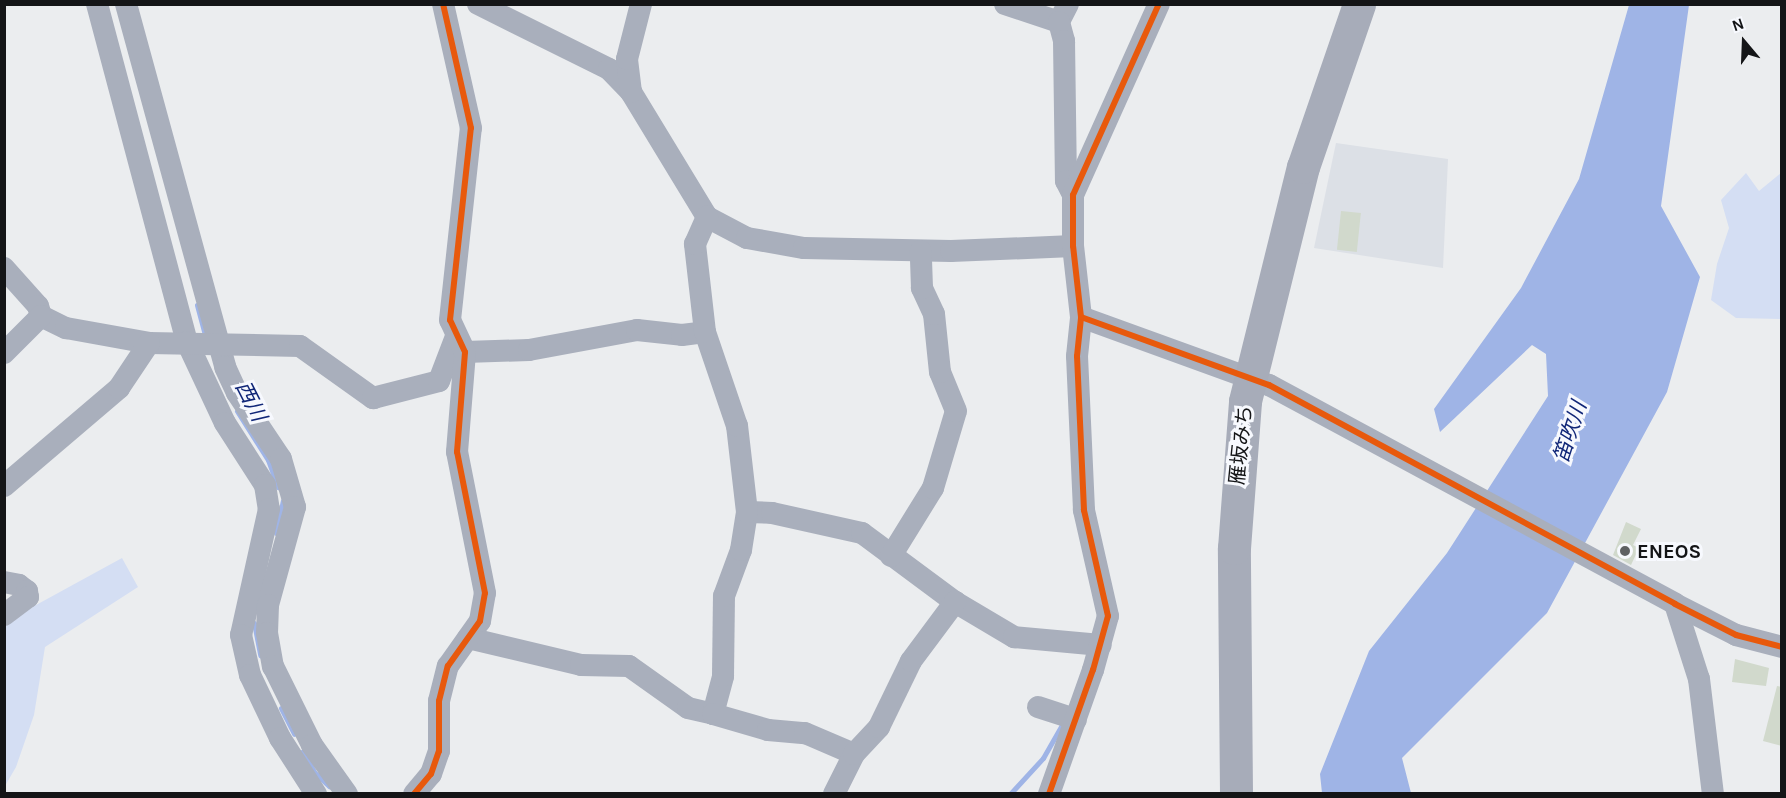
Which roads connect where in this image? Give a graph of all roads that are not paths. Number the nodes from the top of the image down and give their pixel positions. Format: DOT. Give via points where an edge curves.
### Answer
graph roads {
  1 [pos="97,4"];
  2 [pos="126,4"];
  3 [pos="443,4"];
  4 [pos="478,4"];
  5 [pos="641,4"];
  6 [pos="1005,4"];
  7 [pos="1159,4"];
  8 [pos="1359,4"];
  9 [pos="1064,13"];
  10 [pos="631,92"];
  11 [pos="1073,195"];
  12 [pos="707,217"];
  13 [pos="1073,246"];
  14 [pos="921,250"];
  15 [pos="6,275"];
  16 [pos="40,316"];
  17 [pos="1081,317"];
  18 [pos="705,332"];
  19 [pos="187,342"];
  20 [pos="149,343"];
  21 [pos="220,344"];
  22 [pos="460,345"];
  23 [pos="4,353"];
  24 [pos="1259,381"];
  25 [pos="4,486"];
  26 [pos="747,512"];
  27 [pos="891,556"];
  28 [pos="4,582"];
  29 [pos="955,602"];
  30 [pos="1675,604"];
  31 [pos="4,615"];
  32 [pos="468,638"];
  33 [pos="1101,645"];
  34 [pos="1782,647"];
  35 [pos="1687,649"];
  36 [pos="1038,707"];
  37 [pos="713,714"];
  38 [pos="1076,719"];
  39 [pos="854,754"];
  40 [pos="316,794"];
  41 [pos="347,794"];
  42 [pos="414,794"];
  43 [pos="834,794"];
  44 [pos="1049,794"];
  45 [pos="1236,794"];
  46 [pos="1701,794"];
  47 [pos="1713,794"];
  1 -- 19 [label="street"];
  2 -- 21 [label="street"];
  3 -- 22 [label="street" via="471,128 451,309"];
  4 -- 10 [label="street" via="609,69"];
  5 -- 10 [label="street" via="627,59"];
  6 -- 9 [label="street"];
  7 -- 11 [label="street"];
  8 -- 24 [label="highway, 雁坂みち" via="1303,167"];
  9 -- 11 [label="street" via="1066,181"];
  10 -- 12 [label="street"];
  11 -- 13 [label="street"];
  12 -- 14 [label="street" via="747,238 767,243 804,248"];
  12 -- 18 [label="street" via="695,244"];
  13 -- 14 [label="street"];
  13 -- 17 [label="street"];
  14 -- 27 [label="street" via="922,288 934,314 940,372 956,411 933,488"];
  15 -- 16 [label="street" via="38,306"];
  16 -- 20 [label="street" via="66,327"];
  16 -- 23 [label="street"];
  17 -- 24 [label="street"];
  17 -- 33 [label="street" via="1077,356 1084,510 1108,616"];
  18 -- 22 [label="street" via="682,335 637,330 529,350"];
  18 -- 26 [label="street" via="737,426"];
  19 -- 20 [label="street"];
  19 -- 21 [label="street"];
  19 -- 40 [label="street" via="225,423 265,485 269,509 241,635 255,686 280,738"];
  20 -- 25 [label="street" via="119,388"];
  21 -- 22 [label="street" via="300,346 373,398 439,381"];
  21 -- 41 [label="street" via="237,393 281,459 295,507 268,605 267,633 273,666 312,745"];
  22 -- 32 [label="street" via="457,452 485,593 480,621"];
  24 -- 30 [label="street"];
  24 -- 45 [label="highway, 雁坂みち" via="1235,496"];
  26 -- 27 [label="street" via="772,513 862,533"];
  26 -- 37 [label="street" via="741,550 724,596 723,676"];
  27 -- 29 [label="street"];
  28 -- 31 [label="street" via="19,585 28,597"];
  29 -- 33 [label="street" via="1014,637"];
  29 -- 39 [label="street" via="911,661 879,727"];
  30 -- 34 [label="street" via="1736,635"];
  30 -- 35 [label="street"];
  32 -- 37 [label="street" via="581,665 629,666 688,708"];
  32 -- 42 [label="street" via="448,666 438,700 439,751 431,774"];
  33 -- 38 [label="street"];
  35 -- 46 [label="street"];
  35 -- 47 [label="street" via="1699,679"];
  36 -- 38 [label="street"];
  37 -- 39 [label="street" via="768,730 805,733"];
  38 -- 44 [label="street"];
  39 -- 43 [label="street"];
}
